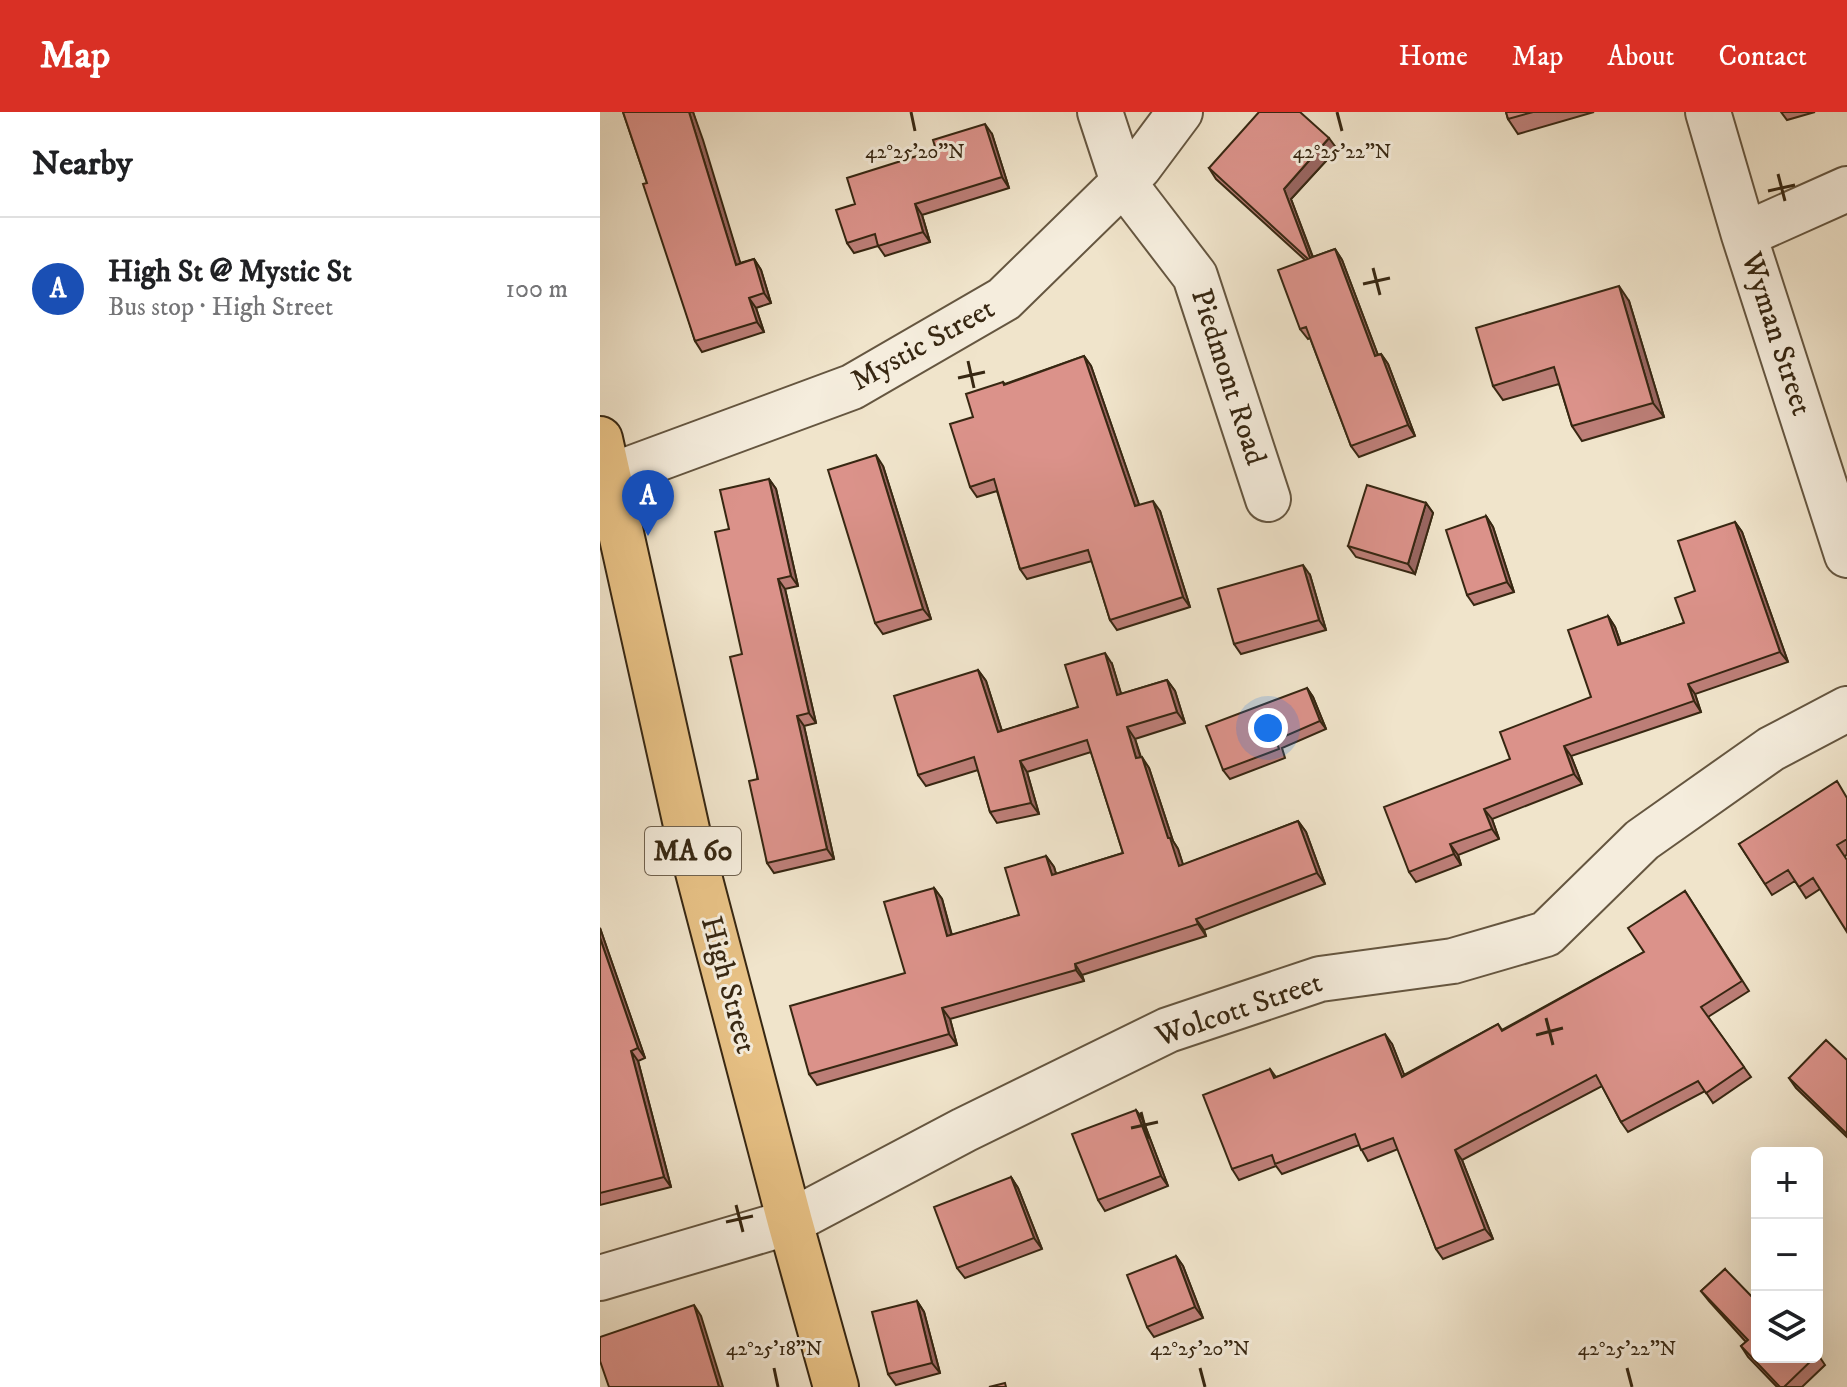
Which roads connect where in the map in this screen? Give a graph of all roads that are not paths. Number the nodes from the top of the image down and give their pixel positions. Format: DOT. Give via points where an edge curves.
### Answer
graph roads {
  1 [pos="1100,112"];
  2 [pos="1180,112"];
  3 [pos="1708,112"];
  4 [pos="1123,182"];
  5 [pos="1847,189"];
  6 [pos="1744,235"];
  7 [pos="603,465"];
  8 [pos="1268,499"];
  9 [pos="1847,555"];
  10 [pos="1847,709"];
  11 [pos="790,1222"];
  12 [pos="600,1278"];
  13 [pos="836,1387"];
  1 -- 4 [label="street, Piedmont Road"];
  2 -- 4 [label="street, Mystic Street"];
  3 -- 6 [label="street, Wyman Street"];
  4 -- 7 [label="street, Mystic Street" via="1004,299 852,387"];
  4 -- 8 [label="street, Piedmont Road" via="1195,276"];
  5 -- 6 [label="street"];
  6 -- 9 [label="street, Wyman Street"];
  7 -- 11 [label="main road, High Street / MA 60" via="688,834"];
  10 -- 11 [label="street, Wolcott Street" via="1771,749 1642,840 1546,934 1453,961 1320,979 1168,1030"];
  11 -- 12 [label="street, Wolcott Street"];
  11 -- 13 [label="main road, High Street / MA 60"];
}
